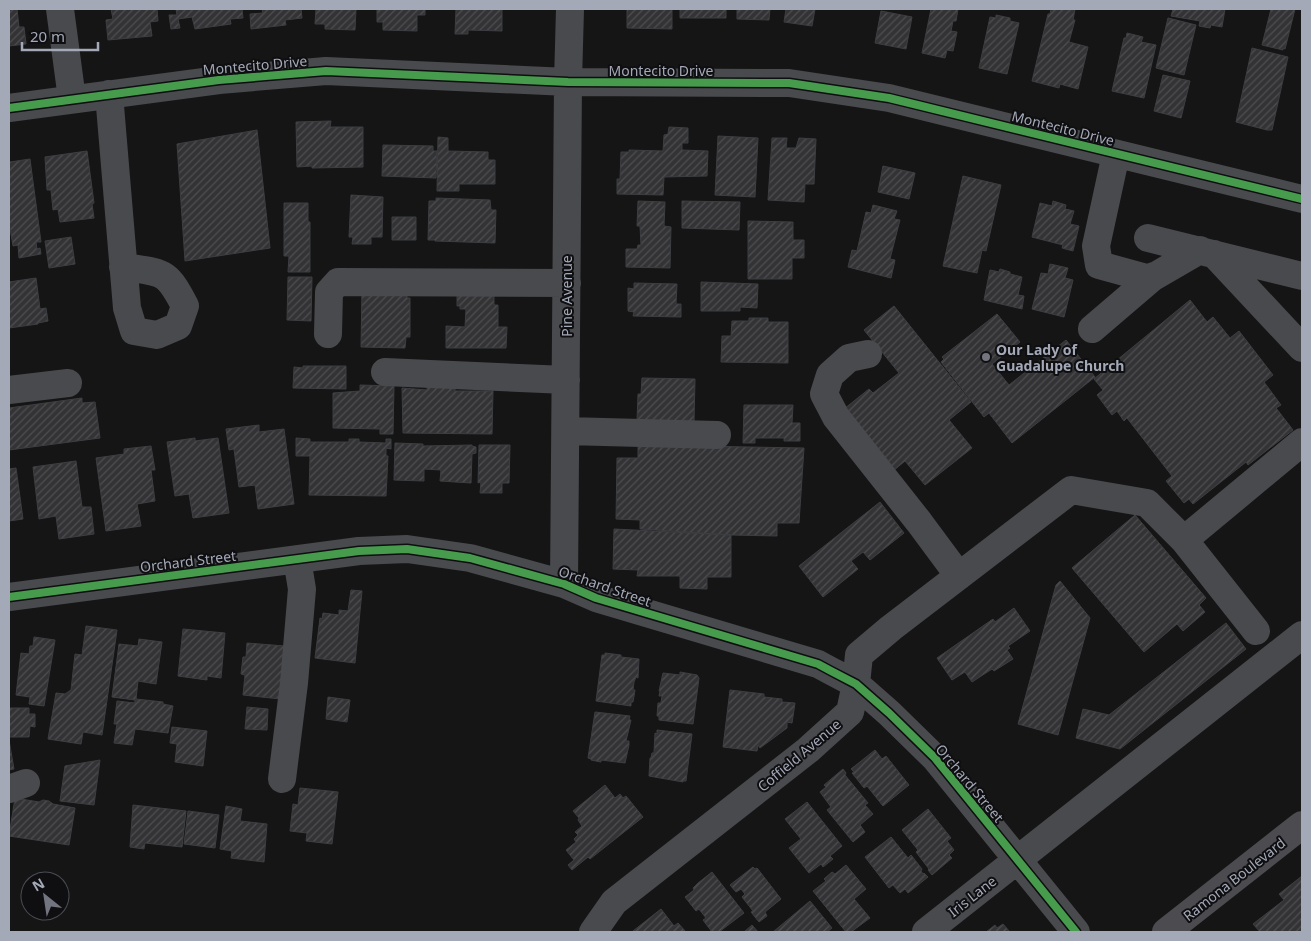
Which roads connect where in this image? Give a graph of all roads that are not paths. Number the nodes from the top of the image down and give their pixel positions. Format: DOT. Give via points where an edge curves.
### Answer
graph roads {
  1 [pos="60,9"];
  2 [pos="570,9"];
  3 [pos="568,82"];
  4 [pos="109,94"];
  5 [pos="72,99"];
  6 [pos="9,108"];
  7 [pos="1116,154"];
  8 [pos="1302,199"];
  9 [pos="1148,238"];
  10 [pos="1207,252"];
  11 [pos="123,267"];
  12 [pos="1154,276"];
  13 [pos="1302,276"];
  14 [pos="567,283"];
  15 [pos="1092,329"];
  16 [pos="328,334"];
  17 [pos="1302,348"];
  18 [pos="868,354"];
  19 [pos="384,372"];
  20 [pos="566,380"];
  21 [pos="68,382"];
  22 [pos="9,390"];
  23 [pos="566,431"];
  24 [pos="717,435"];
  25 [pos="1302,442"];
  26 [pos="1184,540"];
  27 [pos="298,559"];
  28 [pos="959,576"];
  29 [pos="564,584"];
  30 [pos="9,597"];
  31 [pos="1256,631"];
  32 [pos="1302,635"];
  33 [pos="856,684"];
  34 [pos="282,779"];
  35 [pos="1302,825"];
  36 [pos="1018,860"];
  37 [pos="593,932"];
  38 [pos="926,932"];
  39 [pos="1076,932"];
  40 [pos="1166,932"];
  1 -- 5 [label="street"];
  2 -- 3 [label="street, Pine Avenue"];
  3 -- 4 [label="street, Montecito Drive" via="326,71"];
  3 -- 7 [label="street, Montecito Drive" via="788,83 889,98"];
  3 -- 14 [label="street, Pine Avenue"];
  4 -- 5 [label="street, Montecito Drive"];
  4 -- 11 [label="street"];
  5 -- 6 [label="street, Montecito Drive"];
  7 -- 8 [label="street, Montecito Drive"];
  7 -- 12 [label="street" via="1096,246 1099,265 1150,279"];
  9 -- 10 [label="street"];
  10 -- 12 [label="street"];
  10 -- 13 [label="street"];
  10 -- 17 [label="street"];
  12 -- 15 [label="street"];
  14 -- 16 [label="street" via="338,282 329,292"];
  14 -- 20 [label="street, Pine Avenue"];
  18 -- 28 [label="street" via="849,358 830,375 824,394 836,418"];
  19 -- 20 [label="street"];
  20 -- 23 [label="street, Pine Avenue"];
  21 -- 22 [label="street"];
  23 -- 24 [label="street"];
  23 -- 29 [label="street, Pine Avenue"];
  25 -- 26 [label="street"];
  26 -- 28 [label="street, Coffield Avenue" via="1147,503 1071,490"];
  26 -- 31 [label="street"];
  27 -- 29 [label="street, Orchard Street" via="359,550 407,549 470,558"];
  27 -- 30 [label="street, Orchard Street"];
  27 -- 34 [label="street" via="302,589"];
  28 -- 33 [label="street, Coffield Avenue" via="859,655"];
  29 -- 33 [label="street, Orchard Street" via="596,598 818,664"];
  32 -- 36 [label="street, Iris Lane"];
  33 -- 36 [label="street, Orchard Street" via="934,758"];
  33 -- 37 [label="street, Coffield Avenue" via="850,712 808,750 614,902"];
  35 -- 40 [label="main road, Ramona Boulevard"];
  36 -- 38 [label="street, Iris Lane"];
  36 -- 39 [label="street, Orchard Street"];
}
